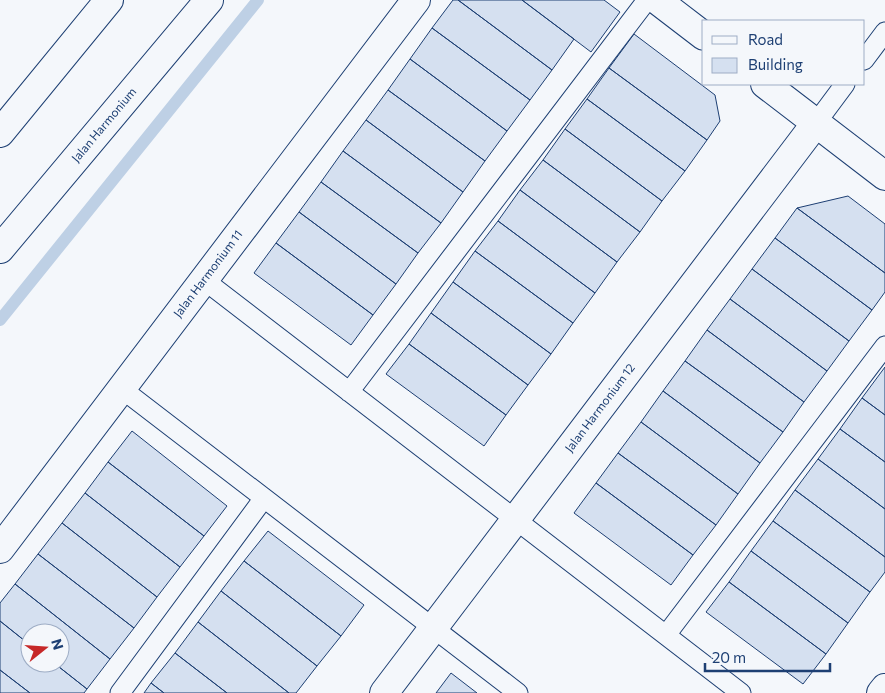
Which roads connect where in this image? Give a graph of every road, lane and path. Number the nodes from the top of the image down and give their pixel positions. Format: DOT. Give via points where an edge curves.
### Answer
graph roads {
  1 [pos="109,0"];
  2 [pos="209,0"];
  3 [pos="416,0"];
  4 [pos="647,0"];
  5 [pos="657,0"];
  6 [pos="885,32"];
  7 [pos="702,34"];
  8 [pos="865,59"];
  9 [pos="766,85"];
  10 [pos="844,85"];
  11 [pos="816,123"];
  12 [pos="0,133"];
  13 [pos="885,176"];
  14 [pos="0,250"];
  15 [pos="204,280"];
  16 [pos="885,346"];
  17 [pos="122,389"];
  18 [pos="349,392"];
  19 [pos="264,498"];
  20 [pos="515,519"];
  21 [pos="0,549"];
  22 [pos="433,628"];
  23 [pos="666,635"];
  24 [pos="885,688"];
  25 [pos="120,693"];
  26 [pos="384,693"];
  27 [pos="518,693"];
  28 [pos="741,693"];
  29 [pos="881,693"];
  1 -- 12 [label="street"];
  2 -- 14 [label="street, Jalan Harmonium"];
  3 -- 15 [label="street, Jalan Harmonium 11"];
  4 -- 18 [label="lane"];
  5 -- 7 [label="street"];
  6 -- 8 [label="lane"];
  9 -- 11 [label="street"];
  10 -- 11 [label="lane"];
  11 -- 13 [label="street"];
  11 -- 20 [label="street, Jalan Harmonium 12"];
  15 -- 17 [label="street, Jalan Harmonium 11"];
  15 -- 18 [label="lane"];
  16 -- 23 [label="lane"];
  17 -- 19 [label="lane"];
  17 -- 21 [label="street, Jalan Harmonium 11"];
  18 -- 20 [label="lane"];
  19 -- 22 [label="lane"];
  19 -- 25 [label="lane"];
  20 -- 22 [label="street, Jalan Harmonium 12"];
  20 -- 23 [label="lane"];
  22 -- 26 [label="street, Jalan Harmonium 12"];
  22 -- 27 [label="lane"];
  23 -- 28 [label="lane"];
  24 -- 29 [label="street"];
}
